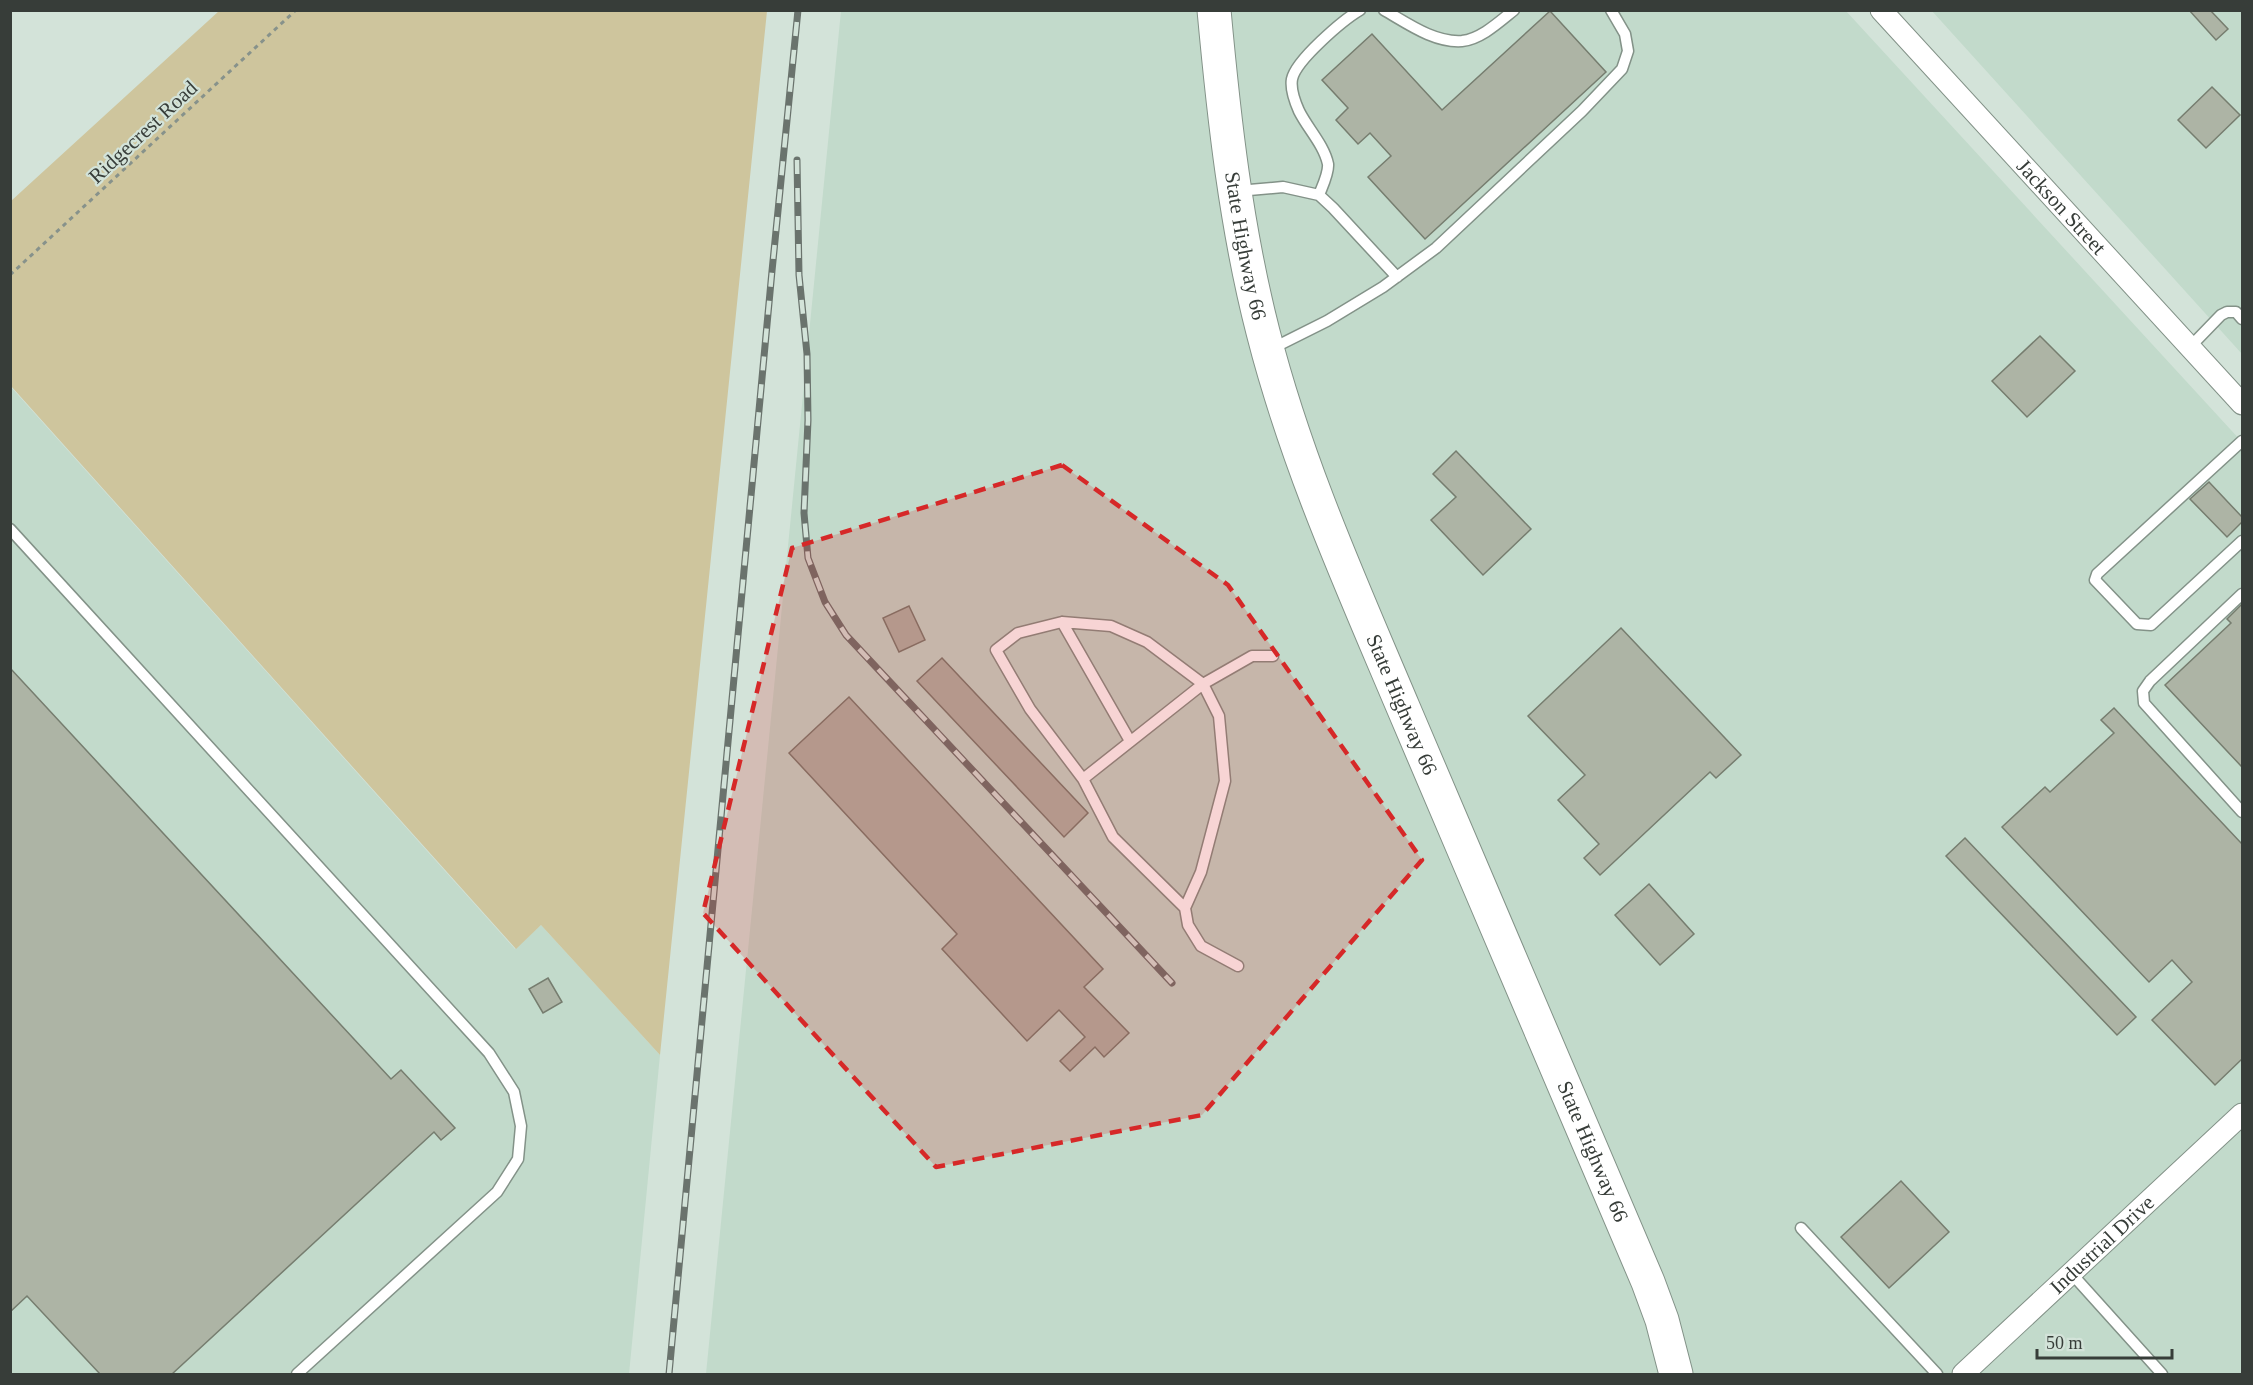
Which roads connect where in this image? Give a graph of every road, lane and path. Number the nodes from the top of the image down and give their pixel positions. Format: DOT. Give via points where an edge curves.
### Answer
graph roads {
  1 [pos="296,10"];
  2 [pos="1214,10"];
  3 [pos="1360,10"];
  4 [pos="1384,10"];
  5 [pos="1514,10"];
  6 [pos="1611,10"];
  7 [pos="1881,10"];
  8 [pos="1235,192"];
  9 [pos="1319,195"];
  10 [pos="10,275"];
  11 [pos="1397,277"];
  12 [pos="2242,319"];
  13 [pos="2190,347"];
  14 [pos="1268,350"];
  15 [pos="2242,404"];
  16 [pos="2242,441"];
  17 [pos="10,529"];
  18 [pos="2242,541"];
  19 [pos="2242,594"];
  20 [pos="1062,622"];
  21 [pos="1273,656"];
  22 [pos="1203,684"];
  23 [pos="1130,741"];
  24 [pos="1083,779"];
  25 [pos="2242,812"];
  26 [pos="1185,909"];
  27 [pos="1238,966"];
  28 [pos="2242,1114"];
  29 [pos="1801,1228"];
  30 [pos="2072,1273"];
  31 [pos="1972,1371"];
  32 [pos="297,1374"];
  33 [pos="1676,1374"];
  34 [pos="1937,1374"];
  35 [pos="2162,1374"];
  1 -- 10 [label="path, Ridgecrest Road"];
  2 -- 8 [label="main road, State Highway 66"];
  3 -- 9 [label="lane" via="1308,56 1292,78 1299,111 1322,148 1328,166"];
  4 -- 5 [label="lane" via="1439,38 1463,41 1489,30"];
  6 -- 11 [label="lane" via="1625,34 1628,51 1622,69 1436,248"];
  7 -- 13 [label="street, Jackson Street"];
  8 -- 9 [label="lane" via="1283,187"];
  8 -- 14 [label="main road, State Highway 66"];
  9 -- 11 [label="lane"];
  11 -- 14 [label="lane" via="1327,321"];
  12 -- 13 [label="lane" via="2236,312 2221,315"];
  13 -- 15 [label="street, Jackson Street"];
  14 -- 33 [label="main road, State Highway 66" via="1321,513 1648,1282"];
  16 -- 18 [label="lane" via="2095,580 2137,624 2151,625"];
  17 -- 32 [label="lane" via="489,1053 514,1092 521,1126 518,1159 496,1192"];
  19 -- 25 [label="lane" via="2143,691 2144,703"];
  20 -- 22 [label="lane" via="1111,626 1147,642"];
  20 -- 23 [label="lane"];
  20 -- 24 [label="lane" via="1018,633 996,650 1030,709"];
  21 -- 22 [label="lane" via="1252,656"];
  22 -- 23 [label="lane"];
  22 -- 26 [label="lane" via="1219,716 1225,781 1201,872"];
  23 -- 24 [label="lane"];
  24 -- 26 [label="lane" via="1113,837"];
  26 -- 27 [label="lane" via="1188,926 1202,946"];
  28 -- 30 [label="street, Industrial Drive"];
  29 -- 34 [label="lane"];
  30 -- 31 [label="street, Industrial Drive"];
  30 -- 35 [label="lane"];
}
